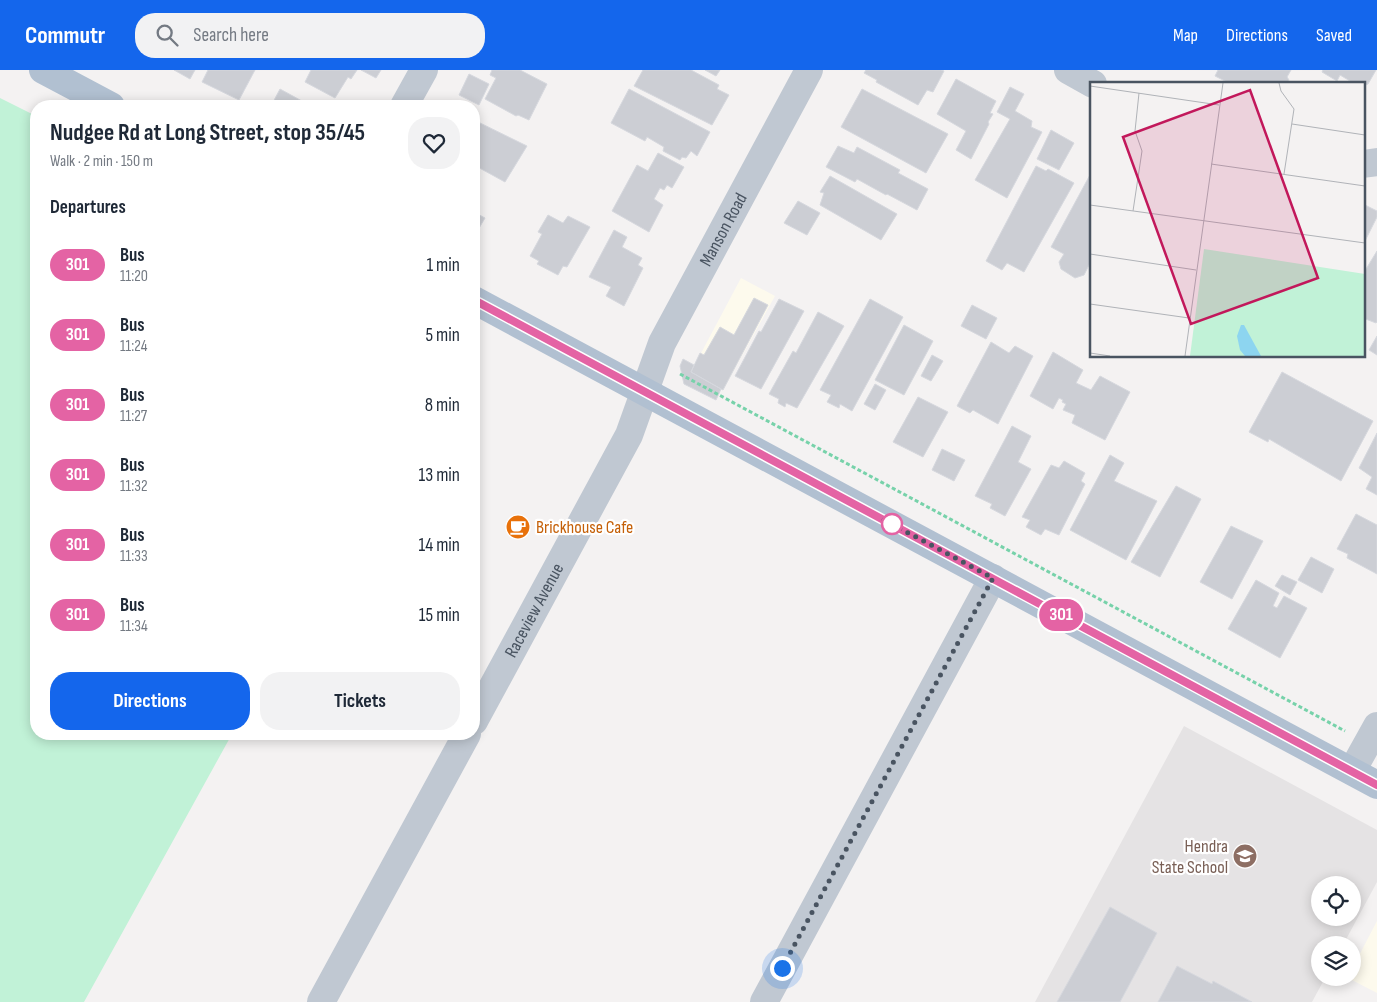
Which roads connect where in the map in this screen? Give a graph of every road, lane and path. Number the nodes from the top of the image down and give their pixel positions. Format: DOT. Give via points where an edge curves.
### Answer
graph roads {
  1 [pos="43,70"];
  2 [pos="424,70"];
  3 [pos="809,70"];
  4 [pos="1068,70"];
  5 [pos="1090,82"];
  6 [pos="100,100"];
  7 [pos="407,100"];
  8 [pos="1377,162"];
  9 [pos="1364,164"];
  10 [pos="480,303"];
  11 [pos="680,374"];
  12 [pos="645,391"];
  13 [pos="993,578"];
  14 [pos="480,710"];
  15 [pos="1377,726"];
  16 [pos="1346,732"];
  17 [pos="464,740"];
  18 [pos="1352,772"];
  19 [pos="1377,785"];
  20 [pos="321,1002"];
  21 [pos="764,1002"];
  1 -- 6 [label="main road"];
  2 -- 7 [label="street"];
  3 -- 12 [label="street, Manson Road" via="662,344"];
  4 -- 5 [label="street"];
  8 -- 9 [label="street"];
  10 -- 12 [label="main road"];
  11 -- 16 [label="path"];
  12 -- 13 [label="main road"];
  12 -- 14 [label="street, Raceview Avenue" via="629,435"];
  13 -- 18 [label="main road"];
  13 -- 21 [label="street"];
  15 -- 18 [label="street"];
  17 -- 20 [label="street"];
  18 -- 19 [label="main road"];
}
